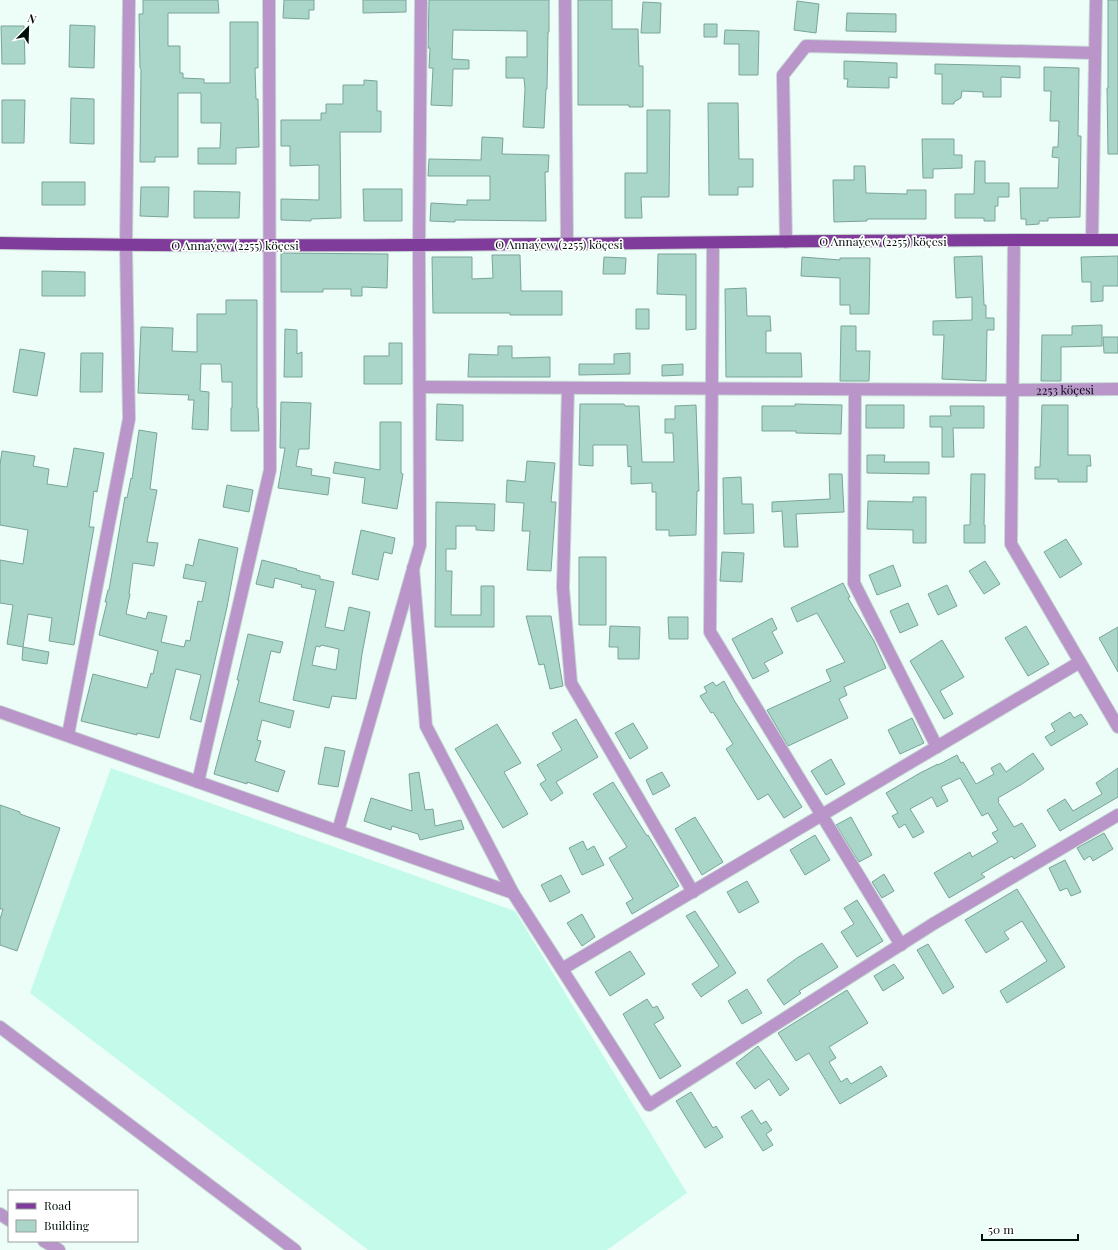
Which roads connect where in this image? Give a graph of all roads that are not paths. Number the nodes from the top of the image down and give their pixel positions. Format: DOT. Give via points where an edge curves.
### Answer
graph roads {
  1 [pos="129,0"];
  2 [pos="269,0"];
  3 [pos="421,0"];
  4 [pos="565,0"];
  5 [pos="1096,0"];
  6 [pos="1095,53"];
  7 [pos="1014,240"];
  8 [pos="1092,240"];
  9 [pos="1118,240"];
  10 [pos="786,242"];
  11 [pos="713,243"];
  12 [pos="0,244"];
  13 [pos="568,244"];
  14 [pos="419,245"];
  15 [pos="126,246"];
  16 [pos="268,246"];
  17 [pos="420,387"];
  18 [pos="568,388"];
  19 [pos="712,389"];
  20 [pos="1118,389"];
  21 [pos="855,390"];
  22 [pos="1012,390"];
  23 [pos="413,568"];
  24 [pos="1080,662"];
  25 [pos="0,712"];
  26 [pos="1118,727"];
  27 [pos="68,735"];
  28 [pos="937,747"];
  29 [pos="198,782"];
  30 [pos="1118,815"];
  31 [pos="822,816"];
  32 [pos="338,831"];
  33 [pos="693,892"];
  34 [pos="513,893"];
  35 [pos="901,945"];
  36 [pos="562,969"];
  37 [pos="0,1027"];
  38 [pos="46,1242"];
  39 [pos="59,1250"];
  40 [pos="295,1250"];
  1 -- 15 [label="street"];
  2 -- 16 [label="street"];
  3 -- 14 [label="street"];
  4 -- 13 [label="street"];
  5 -- 6 [label="street"];
  6 -- 8 [label="street"];
  6 -- 10 [label="street" via="806,46 782,75"];
  7 -- 8 [label="main road, O Annaýew (2255) köçesi"];
  7 -- 10 [label="main road, O Annaýew (2255) köçesi"];
  7 -- 22 [label="street"];
  8 -- 9 [label="main road, O Annaýew (2255) köçesi"];
  10 -- 11 [label="main road, O Annaýew (2255) köçesi"];
  11 -- 13 [label="main road, O Annaýew (2255) köçesi"];
  11 -- 19 [label="street"];
  12 -- 15 [label="main road, O Annaýew (2255) köçesi"];
  13 -- 14 [label="main road, O Annaýew (2255) köçesi"];
  14 -- 16 [label="main road, O Annaýew (2255) köçesi"];
  14 -- 17 [label="street"];
  15 -- 16 [label="main road, O Annaýew (2255) köçesi"];
  15 -- 27 [label="street" via="129,419"];
  16 -- 29 [label="street" via="270,470"];
  17 -- 18 [label="street, 2253 köçesi"];
  17 -- 23 [label="street" via="420,545"];
  18 -- 19 [label="street, 2253 köçesi"];
  18 -- 33 [label="street" via="563,588 572,683"];
  19 -- 21 [label="street, 2253 köçesi"];
  19 -- 31 [label="street" via="710,632"];
  20 -- 22 [label="street, 2253 köçesi"];
  21 -- 22 [label="street, 2253 köçesi"];
  21 -- 28 [label="street" via="854,583"];
  22 -- 24 [label="street" via="1011,544"];
  23 -- 32 [label="street"];
  23 -- 34 [label="street" via="426,726"];
  24 -- 26 [label="street"];
  24 -- 28 [label="street"];
  25 -- 27 [label="street"];
  27 -- 29 [label="street"];
  28 -- 31 [label="street"];
  29 -- 32 [label="street"];
  30 -- 35 [label="street"];
  31 -- 33 [label="street"];
  31 -- 35 [label="street"];
  32 -- 34 [label="street"];
  33 -- 36 [label="street"];
  34 -- 36 [label="street"];
  35 -- 36 [label="street" via="649,1105"];
  37 -- 40 [label="street"];
  38 -- 39 [label="street"];
}
